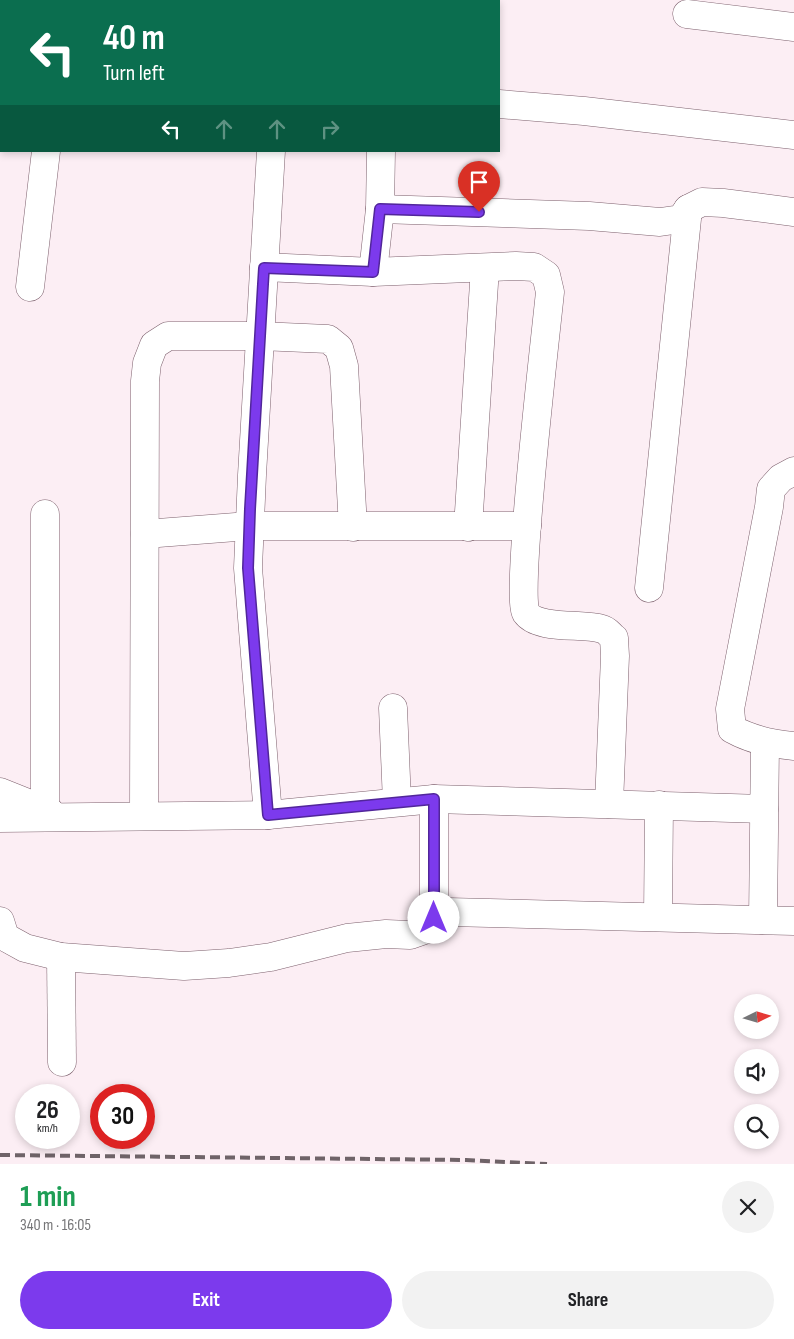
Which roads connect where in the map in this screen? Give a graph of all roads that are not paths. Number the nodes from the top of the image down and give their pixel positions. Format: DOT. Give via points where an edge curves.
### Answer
graph roads {
  1 [pos="687,14"];
  2 [pos="794,28"];
  3 [pos="500,104"];
  4 [pos="794,135"];
  5 [pos="46,152"];
  6 [pos="271,152"];
  7 [pos="382,152"];
  8 [pos="380,209"];
  9 [pos="688,209"];
  10 [pos="794,212"];
  11 [pos="264,268"];
  12 [pos="485,268"];
  13 [pos="373,272"];
  14 [pos="30,287"];
  15 [pos="260,336"];
  16 [pos="794,471"];
  17 [pos="44,514"];
  18 [pos="249,526"];
  19 [pos="527,526"];
  20 [pos="353,527"];
  21 [pos="468,527"];
  22 [pos="145,534"];
  23 [pos="649,588"];
  24 [pos="393,708"];
  25 [pos="765,743"];
  26 [pos="794,746"];
  27 [pos="0,792"];
  28 [pos="434,799"];
  29 [pos="397,802"];
  30 [pos="609,804"];
  31 [pos="659,805"];
  32 [pos="764,809"];
  33 [pos="53,813"];
  34 [pos="268,815"];
  35 [pos="144,816"];
  36 [pos="0,818"];
  37 [pos="658,917"];
  38 [pos="434,918"];
  39 [pos="763,920"];
  40 [pos="0,921"];
  41 [pos="794,921"];
  42 [pos="61,957"];
  43 [pos="62,1062"];
  1 -- 2 [label="street"];
  3 -- 4 [label="street"];
  5 -- 14 [label="street"];
  6 -- 11 [label="street"];
  7 -- 8 [label="street"];
  8 -- 9 [label="street" via="589,216 660,222 681,219"];
  8 -- 13 [label="street"];
  9 -- 10 [label="street" via="702,202"];
  9 -- 23 [label="street"];
  11 -- 13 [label="street"];
  11 -- 15 [label="street"];
  12 -- 13 [label="street"];
  12 -- 19 [label="street" via="534,267 546,275 550,292"];
  12 -- 21 [label="street"];
  15 -- 18 [label="street"];
  15 -- 20 [label="street" via="328,339 339,348 344,366"];
  15 -- 22 [label="street" via="168,336 154,345 147,362 145,380"];
  16 -- 25 [label="street" via="771,489 730,709 732,729"];
  17 -- 33 [label="street"];
  18 -- 20 [label="street"];
  18 -- 22 [label="street"];
  18 -- 34 [label="street" via="248,568"];
  19 -- 21 [label="street"];
  19 -- 30 [label="street" via="523,596 526,612 536,622 604,629 614,638"];
  20 -- 21 [label="street"];
  22 -- 35 [label="street"];
  24 -- 29 [label="street"];
  25 -- 26 [label="street"];
  25 -- 32 [label="street"];
  27 -- 33 [label="street"];
  28 -- 29 [label="street"];
  28 -- 30 [label="street"];
  28 -- 38 [label="street"];
  29 -- 34 [label="street"];
  30 -- 31 [label="street"];
  31 -- 32 [label="street"];
  31 -- 37 [label="street"];
  32 -- 39 [label="street"];
  33 -- 35 [label="street"];
  33 -- 36 [label="street"];
  34 -- 35 [label="street"];
  37 -- 38 [label="street" via="448,912"];
  37 -- 39 [label="street"];
  38 -- 42 [label="street" via="427,929 410,935 347,938 271,957 229,963 184,966"];
  39 -- 41 [label="street"];
  40 -- 42 [label="street" via="5,937 25,948"];
  42 -- 43 [label="street"];
}
